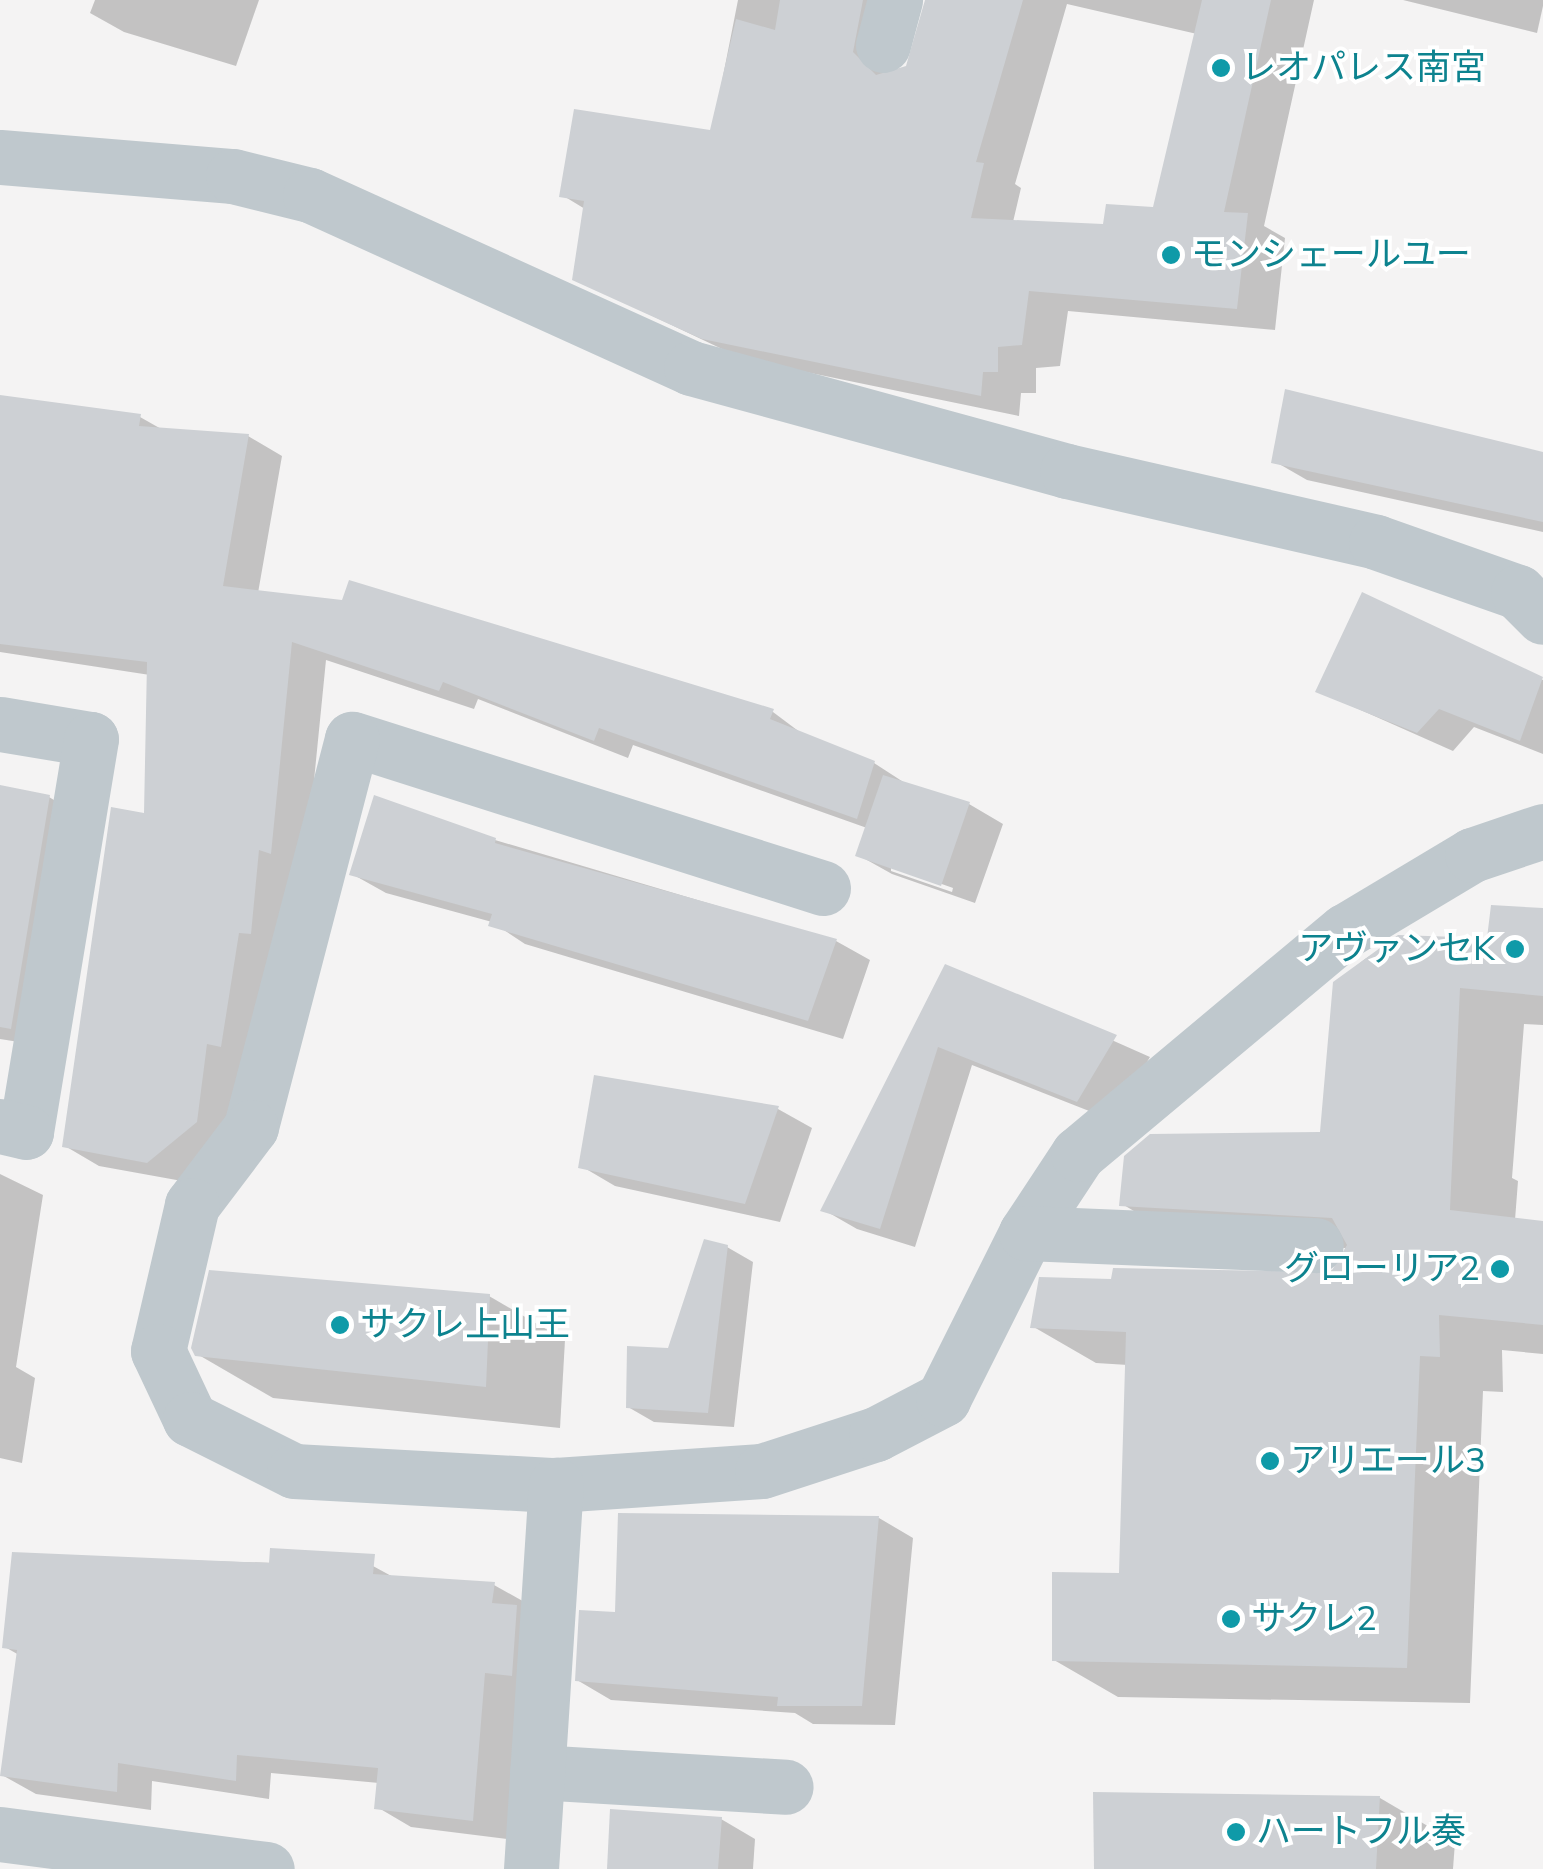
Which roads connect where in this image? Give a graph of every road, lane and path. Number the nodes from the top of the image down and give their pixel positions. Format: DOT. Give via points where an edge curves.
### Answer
graph roads {
  1 [pos="0,157"];
  2 [pos="1543,617"];
  3 [pos="0,724"];
  4 [pos="1543,832"];
  5 [pos="823,888"];
  6 [pos="0,1126"];
  7 [pos="1026,1233"];
  8 [pos="1316,1245"];
  9 [pos="556,1485"];
  10 [pos="537,1772"];
  11 [pos="786,1788"];
  12 [pos="0,1834"];
  13 [pos="267,1869"];
  14 [pos="530,1869"];
  1 -- 2 [label="street" via="233,176 310,195 691,368 1067,471 1376,542 1518,592"];
  3 -- 6 [label="street" via="91,740 26,1132"];
  4 -- 7 [label="street" via="1472,854 1345,931 1078,1154"];
  5 -- 9 [label="street" via="352,739 252,1127 192,1205 158,1352 190,1420 294,1471"];
  7 -- 8 [label="street"];
  7 -- 9 [label="street" via="943,1399 876,1434 762,1470"];
  9 -- 10 [label="street"];
  10 -- 11 [label="street"];
  10 -- 14 [label="street"];
  12 -- 13 [label="street"];
}
